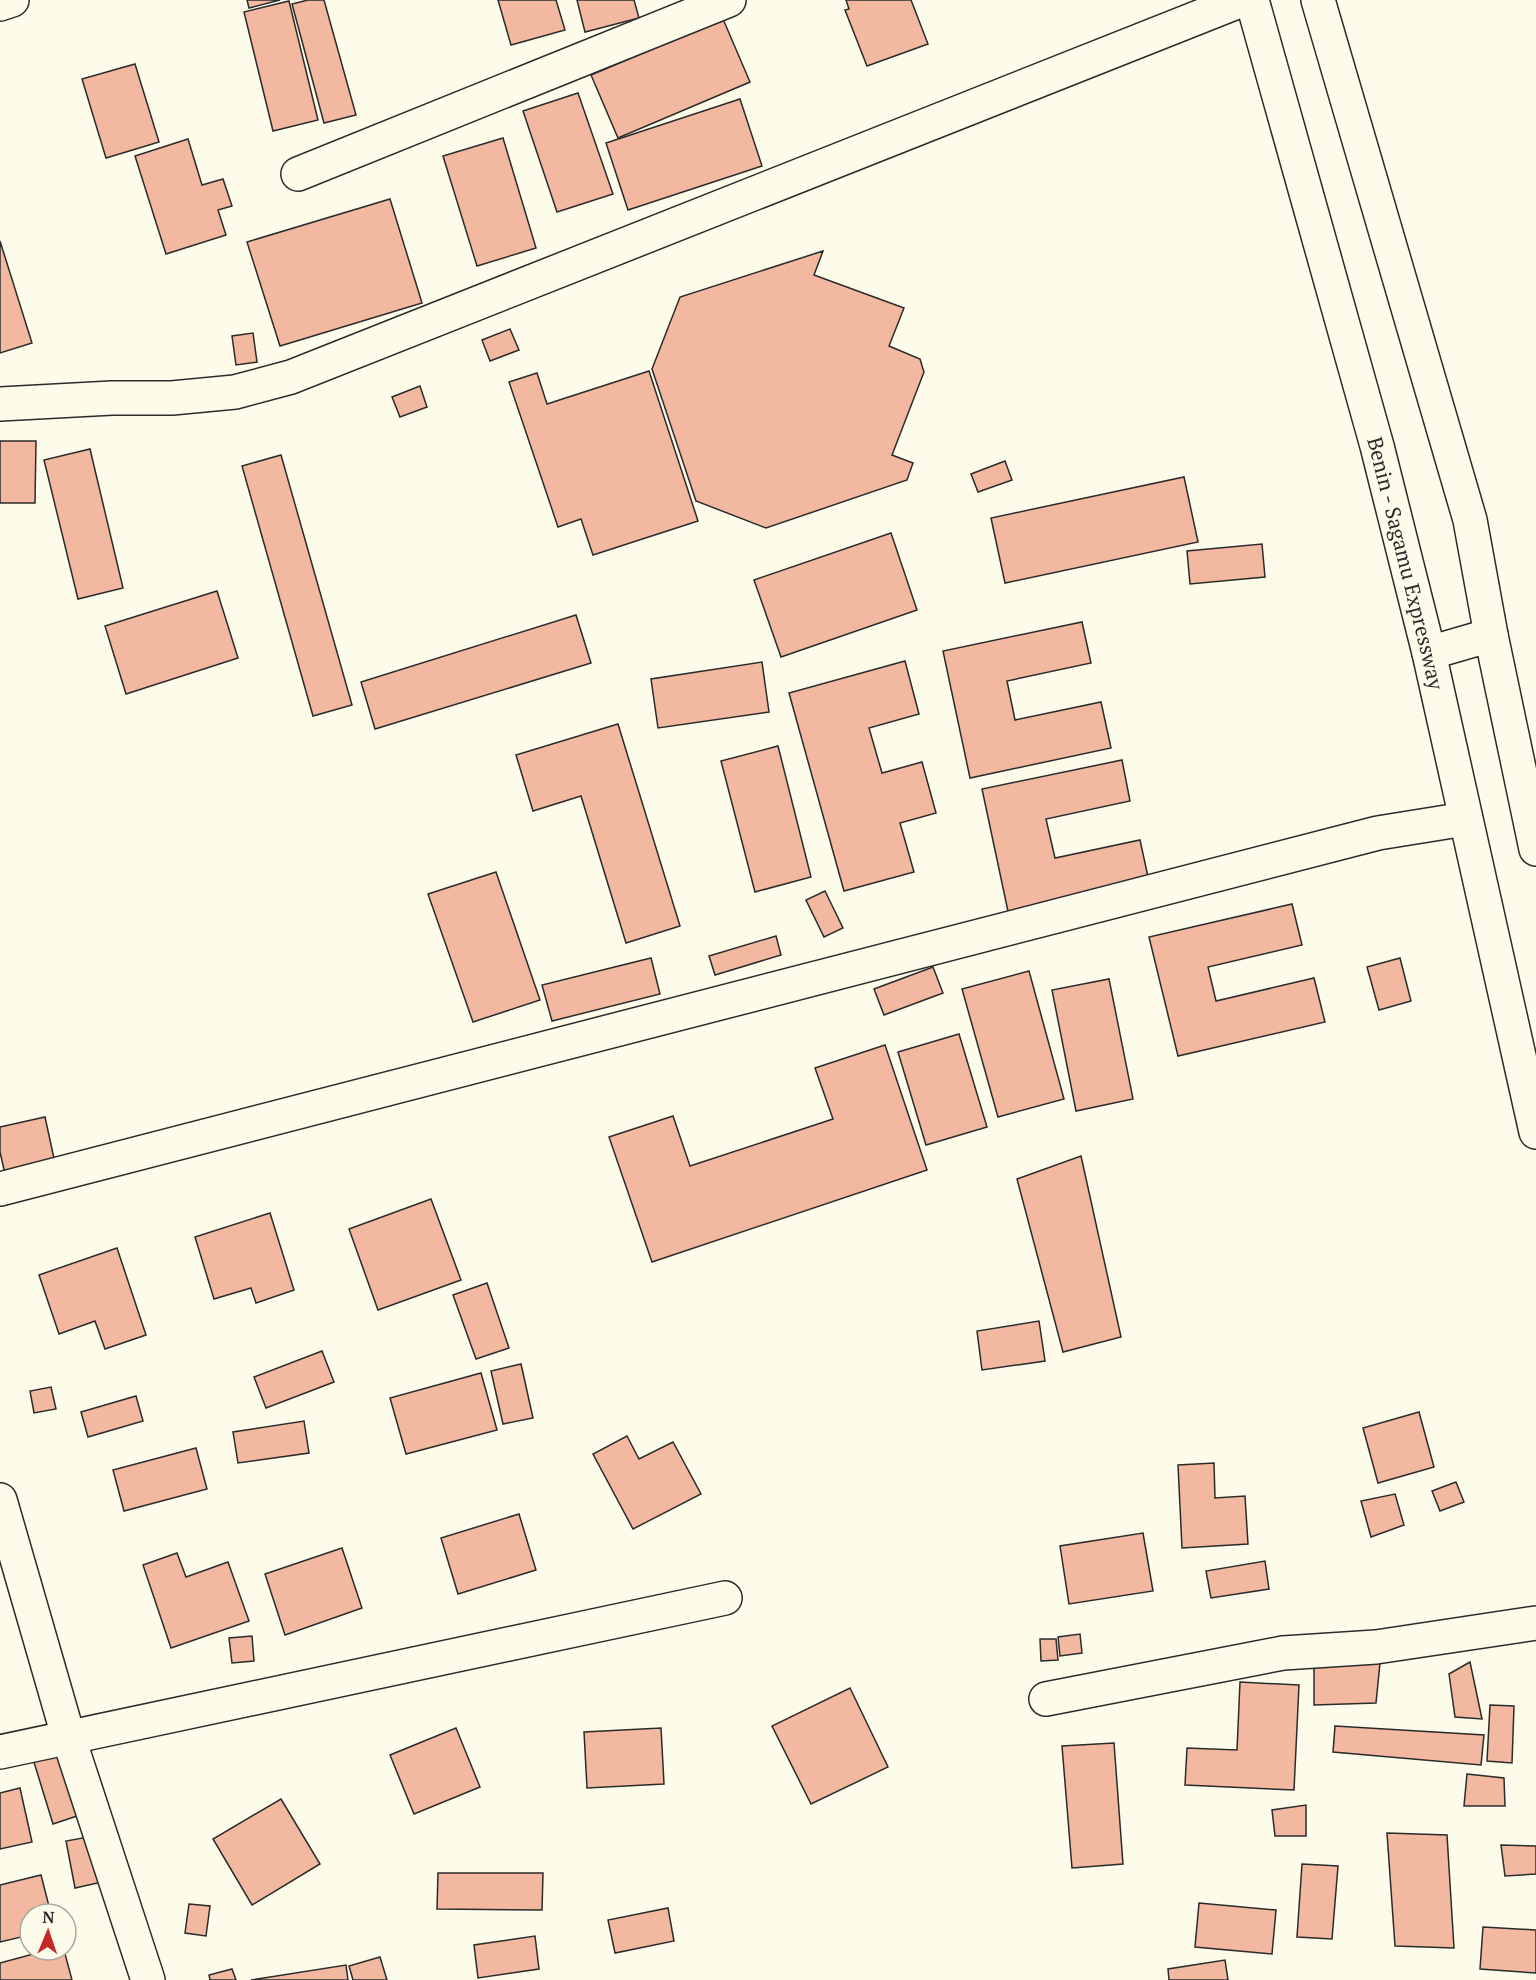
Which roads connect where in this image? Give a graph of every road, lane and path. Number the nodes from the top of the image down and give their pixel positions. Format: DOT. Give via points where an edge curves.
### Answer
graph roads {
  1 [pos="12,0"];
  2 [pos="729,0"];
  3 [pos="1242,0"];
  4 [pos="1252,0"];
  5 [pos="1318,0"];
  6 [pos="0,4"];
  7 [pos="298,174"];
  8 [pos="0,404"];
  9 [pos="1491,635"];
  10 [pos="1429,653"];
  11 [pos="1465,819"];
  12 [pos="1536,849"];
  13 [pos="1536,1132"];
  14 [pos="0,1189"];
  15 [pos="0,1500"];
  16 [pos="725,1598"];
  17 [pos="1536,1623"];
  18 [pos="1046,1699"];
  19 [pos="69,1739"];
  20 [pos="0,1752"];
  21 [pos="148,1980"];
  1 -- 6 [label="main road"];
  2 -- 7 [label="main road"];
  3 -- 8 [label="main road" via="291,377 235,392 172,398"];
  4 -- 10 [label="main road, Benin - Sagamu Expressway" via="1377,446"];
  5 -- 9 [label="main road" via="1470,520"];
  9 -- 10 [label="main road"];
  9 -- 12 [label="main road"];
  10 -- 11 [label="main road, Benin - Sagamu Expressway"];
  11 -- 13 [label="main road, Benin - Sagamu Expressway"];
  11 -- 14 [label="main road" via="1378,833"];
  15 -- 19 [label="main road"];
  16 -- 19 [label="main road"];
  17 -- 18 [label="main road" via="1376,1647 1283,1653"];
  19 -- 20 [label="main road"];
  19 -- 21 [label="main road"];
}
